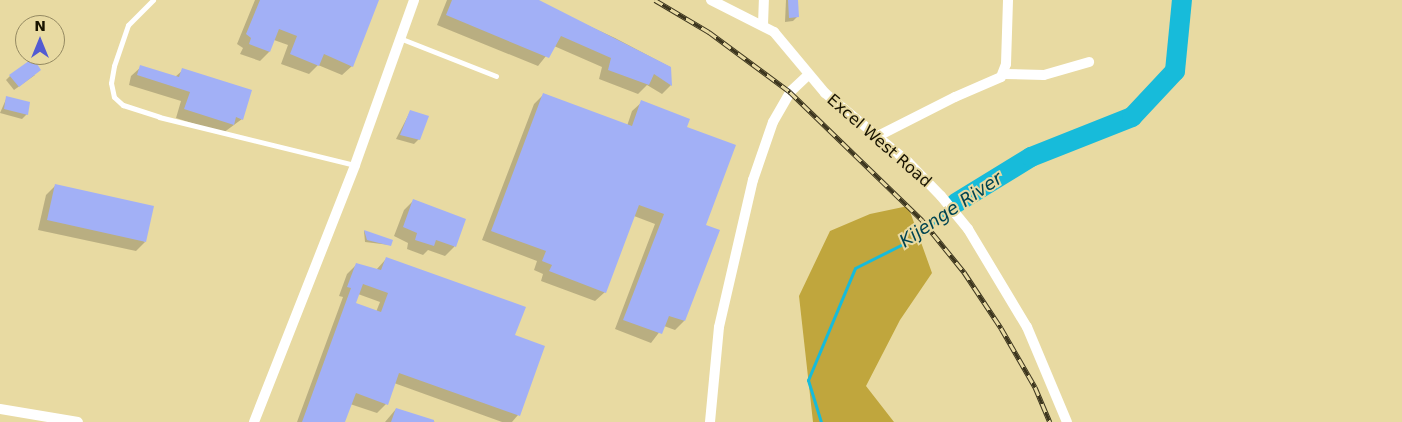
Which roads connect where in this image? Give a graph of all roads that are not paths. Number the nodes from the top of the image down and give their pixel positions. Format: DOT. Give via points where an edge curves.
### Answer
graph roads {
  1 [pos="153,0"];
  2 [pos="414,0"];
  3 [pos="711,0"];
  4 [pos="764,0"];
  5 [pos="1008,0"];
  6 [pos="763,25"];
  7 [pos="402,38"];
  8 [pos="1089,62"];
  9 [pos="1004,74"];
  10 [pos="808,75"];
  11 [pos="496,76"];
  12 [pos="878,136"];
  13 [pos="355,165"];
  14 [pos="0,409"];
  15 [pos="78,422"];
  16 [pos="254,422"];
  17 [pos="710,422"];
  18 [pos="1067,422"];
  1 -- 13 [label="lane" via="128,25 114,66 111,83 114,97 123,105 159,117"];
  2 -- 7 [label="street"];
  3 -- 6 [label="street, Excel West Road"];
  4 -- 6 [label="street"];
  5 -- 9 [label="street"];
  6 -- 10 [label="street, Excel West Road" via="784,43"];
  7 -- 11 [label="lane"];
  7 -- 13 [label="street"];
  8 -- 9 [label="street" via="1044,75"];
  9 -- 12 [label="street"];
  10 -- 12 [label="street, Excel West Road"];
  10 -- 17 [label="street" via="790,92 773,122 753,180 719,327"];
  12 -- 18 [label="street, Excel West Road" via="941,196 968,229 1027,327"];
  13 -- 16 [label="street"];
  14 -- 15 [label="street"];
}
